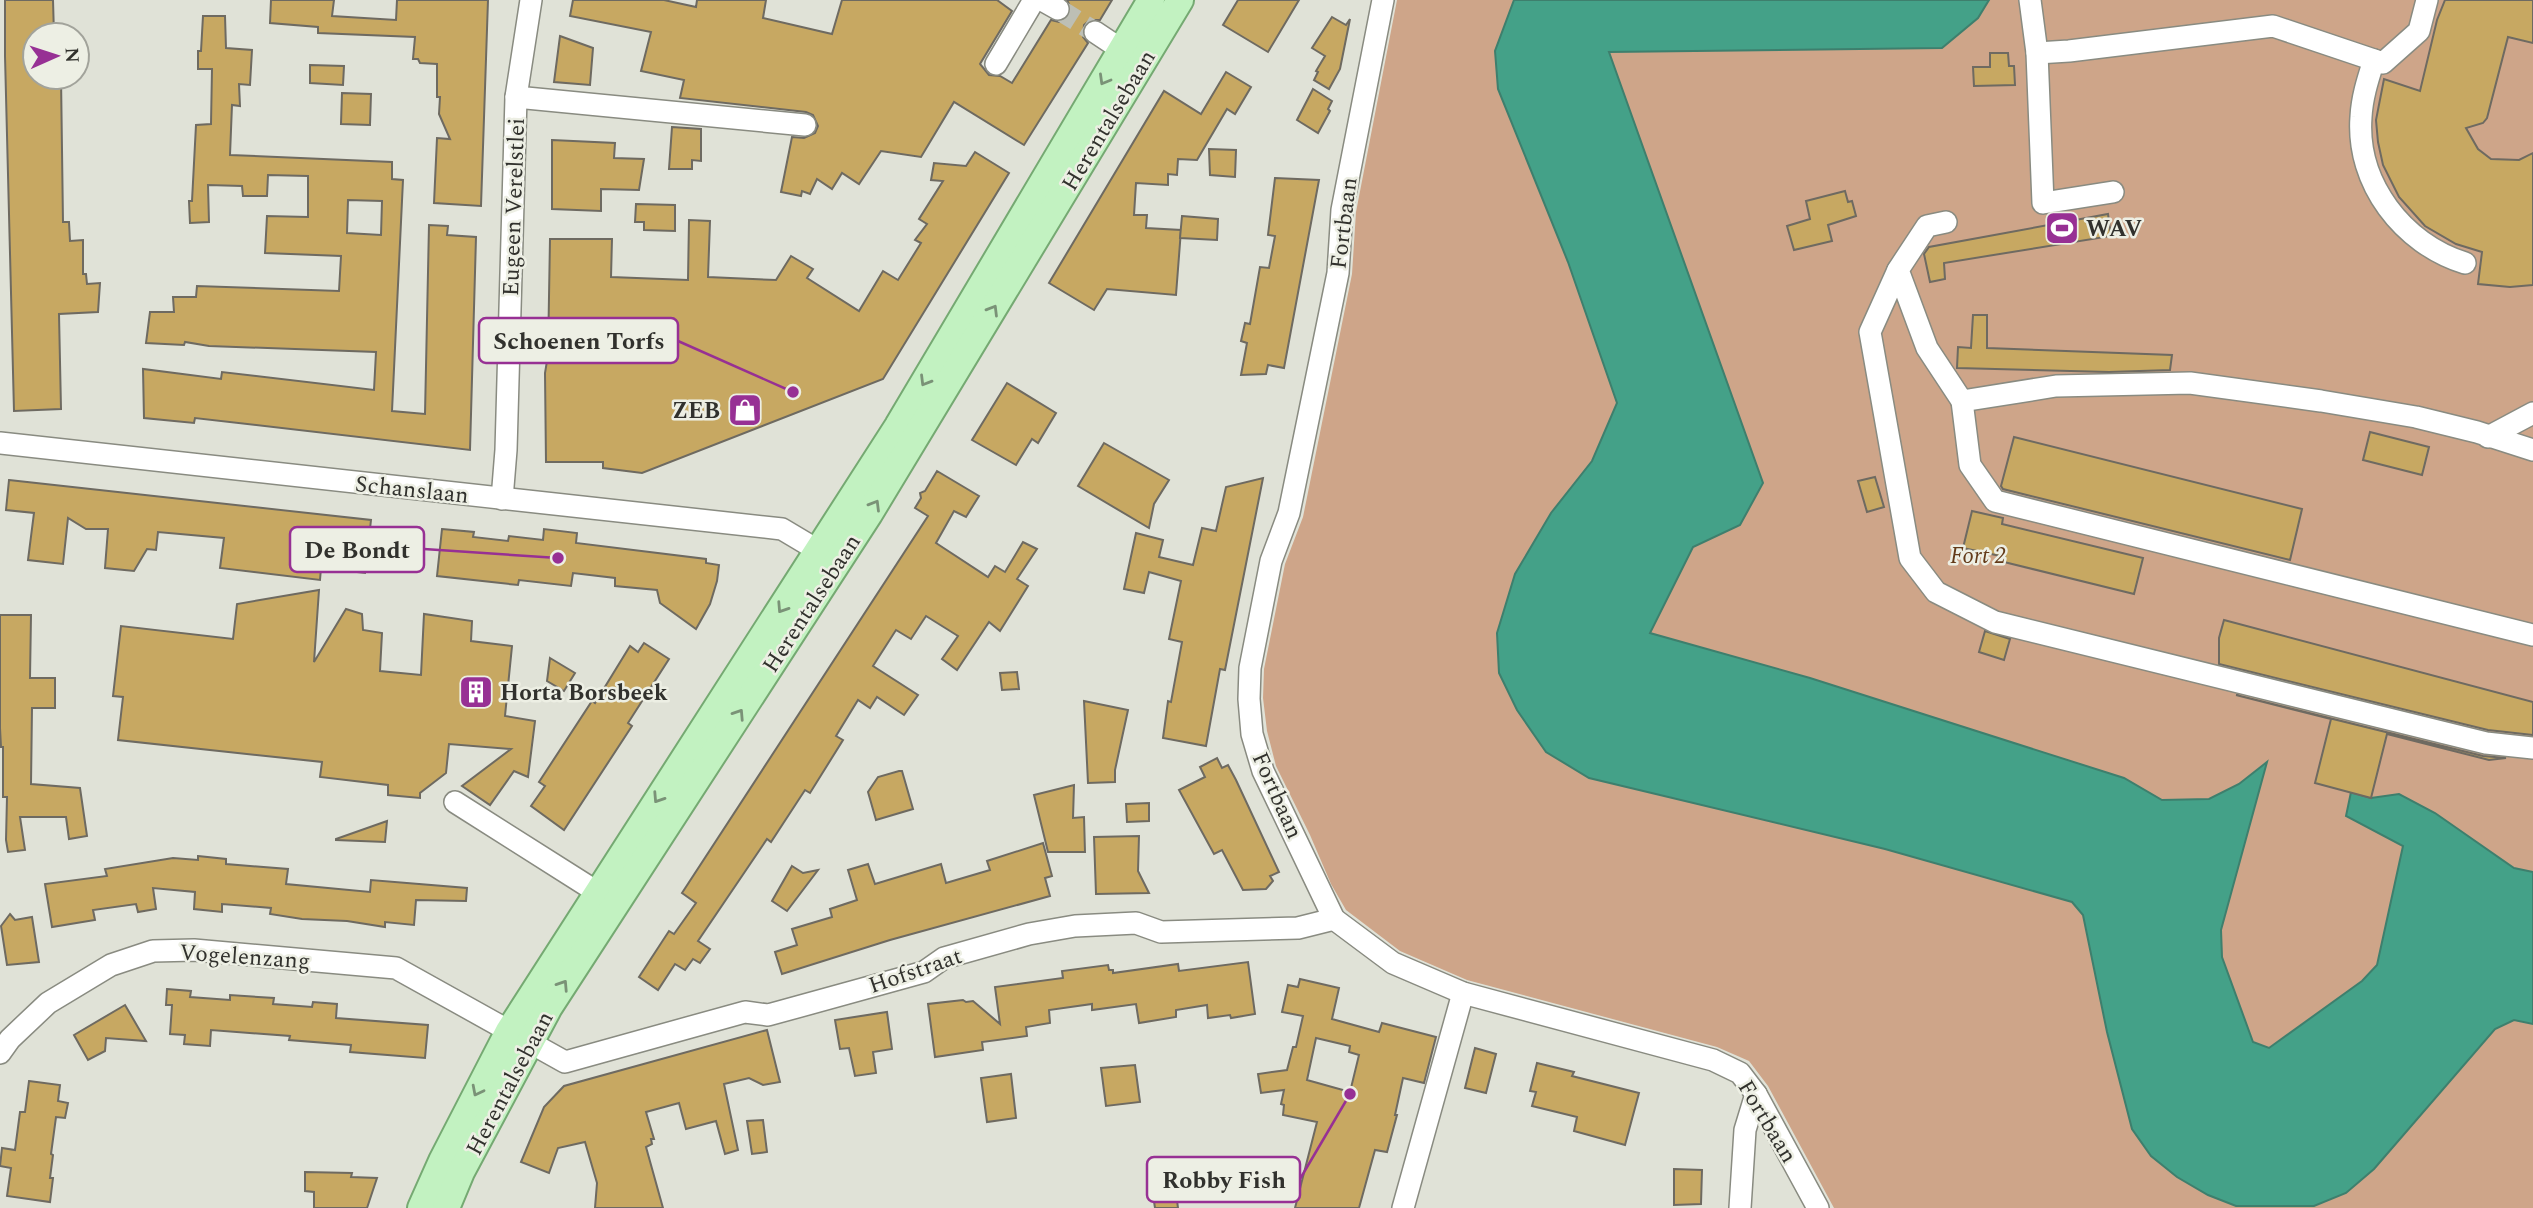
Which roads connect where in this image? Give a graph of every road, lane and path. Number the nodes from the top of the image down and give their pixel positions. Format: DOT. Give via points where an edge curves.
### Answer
graph roads {
  1 [pos="531,0"];
  2 [pos="1034,0"];
  3 [pos="1151,0"];
  4 [pos="1180,0"];
  5 [pos="1383,0"];
  6 [pos="2030,0"];
  7 [pos="2427,0"];
  8 [pos="1095,32"];
  9 [pos="1122,50"];
  10 [pos="2037,53"];
  11 [pos="2374,60"];
  12 [pos="996,64"];
  13 [pos="516,97"];
  14 [pos="805,125"];
  15 [pos="2113,192"];
  16 [pos="1946,222"];
  17 [pos="2465,263"];
  18 [pos="1898,270"];
  19 [pos="1962,401"];
  20 [pos="2533,413"];
  21 [pos="2488,436"];
  22 [pos="0,443"];
  23 [pos="2533,450"];
  24 [pos="502,499"];
  25 [pos="828,556"];
  26 [pos="2533,635"];
  27 [pos="2533,748"];
  28 [pos="455,802"];
  29 [pos="597,892"];
  30 [pos="1334,919"];
  31 [pos="1463,993"];
  32 [pos="519,1037"];
  33 [pos="3,1041"];
  34 [pos="1756,1094"];
  35 [pos="421,1208"];
  36 [pos="446,1208"];
  37 [pos="1403,1208"];
  38 [pos="1740,1208"];
  39 [pos="1818,1208"];
  1 -- 13 [label="street, Eugeen Verelstlei"];
  2 -- 12 [label="street"];
  3 -- 9 [label="main road, Herentalsebaan"];
  25 -- 4 [label="main road, Herentalsebaan, one-way" via="869,514"];
  5 -- 30 [label="street, Fortbaan" via="1342,210 1336,286 1289,513 1271,561 1250,668 1252,734 1264,771"];
  6 -- 10 [label="street"];
  7 -- 11 [label="street" via="2419,31 2384,63"];
  8 -- 9 [label="street"];
  9 -- 25 [label="main road, Herentalsebaan, one-way" via="898,426"];
  10 -- 11 [label="street" via="2273,26"];
  10 -- 15 [label="street" via="2043,203"];
  11 -- 17 [label="street" via="2361,120 2365,159 2374,183 2386,206 2416,238"];
  13 -- 14 [label="street"];
  13 -- 24 [label="street, Eugeen Verelstlei"];
  16 -- 18 [label="street" via="1927,226"];
  18 -- 19 [label="street" via="1927,348"];
  18 -- 27 [label="street" via="1870,332 1910,558 1936,592 1995,622 2486,743"];
  19 -- 21 [label="street" via="2056,386 2190,383 2403,415"];
  19 -- 26 [label="street" via="1970,466 1995,500"];
  20 -- 21 [label="street"];
  21 -- 23 [label="street"];
  22 -- 24 [label="street, Schanslaan"];
  24 -- 25 [label="street, Schanslaan" via="782,529"];
  25 -- 29 [label="main road, Herentalsebaan, one-way"];
  32 -- 25 [label="main road, Herentalsebaan, one-way" via="549,1007"];
  28 -- 29 [label="street"];
  29 -- 32 [label="main road, Herentalsebaan"];
  30 -- 31 [label="street, Fortbaan" via="1393,963"];
  30 -- 32 [label="street, Hofstraat" via="1298,928 1161,932 1136,923 1029,934 944,958 924,972 768,1015 745,1012 565,1062"];
  31 -- 34 [label="street, Fortbaan" via="1713,1060 1740,1073"];
  31 -- 37 [label="street"];
  32 -- 33 [label="street, Vogelenzang" via="396,968 180,950 153,951 110,965 48,1003"];
  32 -- 35 [label="main road, Herentalsebaan, one-way" via="442,1161"];
  32 -- 36 [label="main road, Herentalsebaan"];
  34 -- 38 [label="street" via="1745,1130"];
  34 -- 39 [label="street, Fortbaan"];
}
